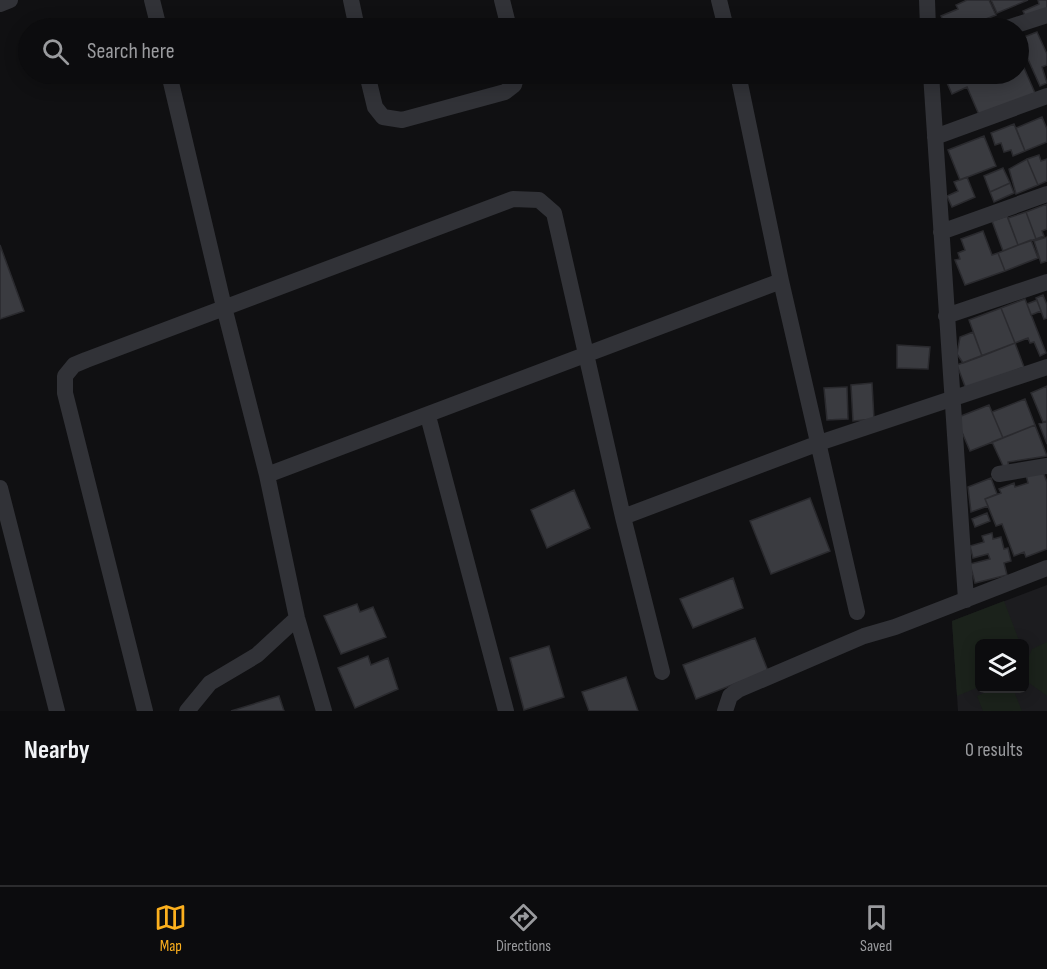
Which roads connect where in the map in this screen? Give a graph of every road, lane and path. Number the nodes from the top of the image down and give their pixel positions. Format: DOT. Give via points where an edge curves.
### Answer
graph roads {
  1 [pos="10,0"];
  2 [pos="152,0"];
  3 [pos="351,0"];
  4 [pos="502,0"];
  5 [pos="719,0"];
  6 [pos="927,0"];
  7 [pos="0,4"];
  8 [pos="1047,15"];
  9 [pos="156,18"];
  10 [pos="355,18"];
  11 [pos="506,18"];
  12 [pos="724,18"];
  13 [pos="928,18"];
  14 [pos="1029,21"];
  15 [pos="171,84"];
  16 [pos="369,84"];
  17 [pos="514,84"];
  18 [pos="740,84"];
  19 [pos="932,84"];
  20 [pos="1047,96"];
  21 [pos="935,137"];
  22 [pos="1047,194"];
  23 [pos="941,232"];
  24 [pos="782,281"];
  25 [pos="1047,282"];
  26 [pos="224,307"];
  27 [pos="946,316"];
  28 [pos="588,356"];
  29 [pos="1047,367"];
  30 [pos="951,400"];
  31 [pos="428,416"];
  32 [pos="819,443"];
  33 [pos="1047,466"];
  34 [pos="999,474"];
  35 [pos="267,475"];
  36 [pos="1,498"];
  37 [pos="623,517"];
  38 [pos="1047,568"];
  39 [pos="966,600"];
  40 [pos="857,612"];
  41 [pos="297,618"];
  42 [pos="662,672"];
  43 [pos="57,711"];
  44 [pos="145,711"];
  45 [pos="187,711"];
  46 [pos="324,711"];
  47 [pos="506,711"];
  48 [pos="725,711"];
  1 -- 7 [label="street"];
  2 -- 9 [label="street"];
  3 -- 10 [label="street"];
  4 -- 11 [label="street"];
  5 -- 12 [label="street"];
  6 -- 13 [label="street"];
  8 -- 14 [label="street"];
  15 -- 26 [label="street"];
  16 -- 17 [label="street" via="375,107 383,117 402,120 505,92"];
  18 -- 24 [label="street"];
  19 -- 21 [label="street"];
  20 -- 21 [label="street"];
  21 -- 23 [label="street"];
  22 -- 23 [label="street"];
  23 -- 27 [label="street"];
  24 -- 28 [label="street"];
  24 -- 32 [label="street"];
  25 -- 27 [label="street"];
  26 -- 28 [label="street" via="513,199 539,200 554,213"];
  26 -- 35 [label="street"];
  26 -- 44 [label="street" via="74,365 65,376 65,393"];
  27 -- 30 [label="street"];
  28 -- 31 [label="street"];
  28 -- 37 [label="street"];
  29 -- 30 [label="street"];
  30 -- 32 [label="street"];
  30 -- 39 [label="street"];
  31 -- 35 [label="street"];
  31 -- 47 [label="street"];
  32 -- 37 [label="street"];
  32 -- 40 [label="street"];
  33 -- 34 [label="street"];
  35 -- 41 [label="street"];
  36 -- 43 [label="street"];
  37 -- 42 [label="street"];
  38 -- 39 [label="street"];
  39 -- 48 [label="street" via="864,636 738,690 730,696"];
  41 -- 45 [label="street" via="256,655 210,683"];
  41 -- 46 [label="street"];
}
